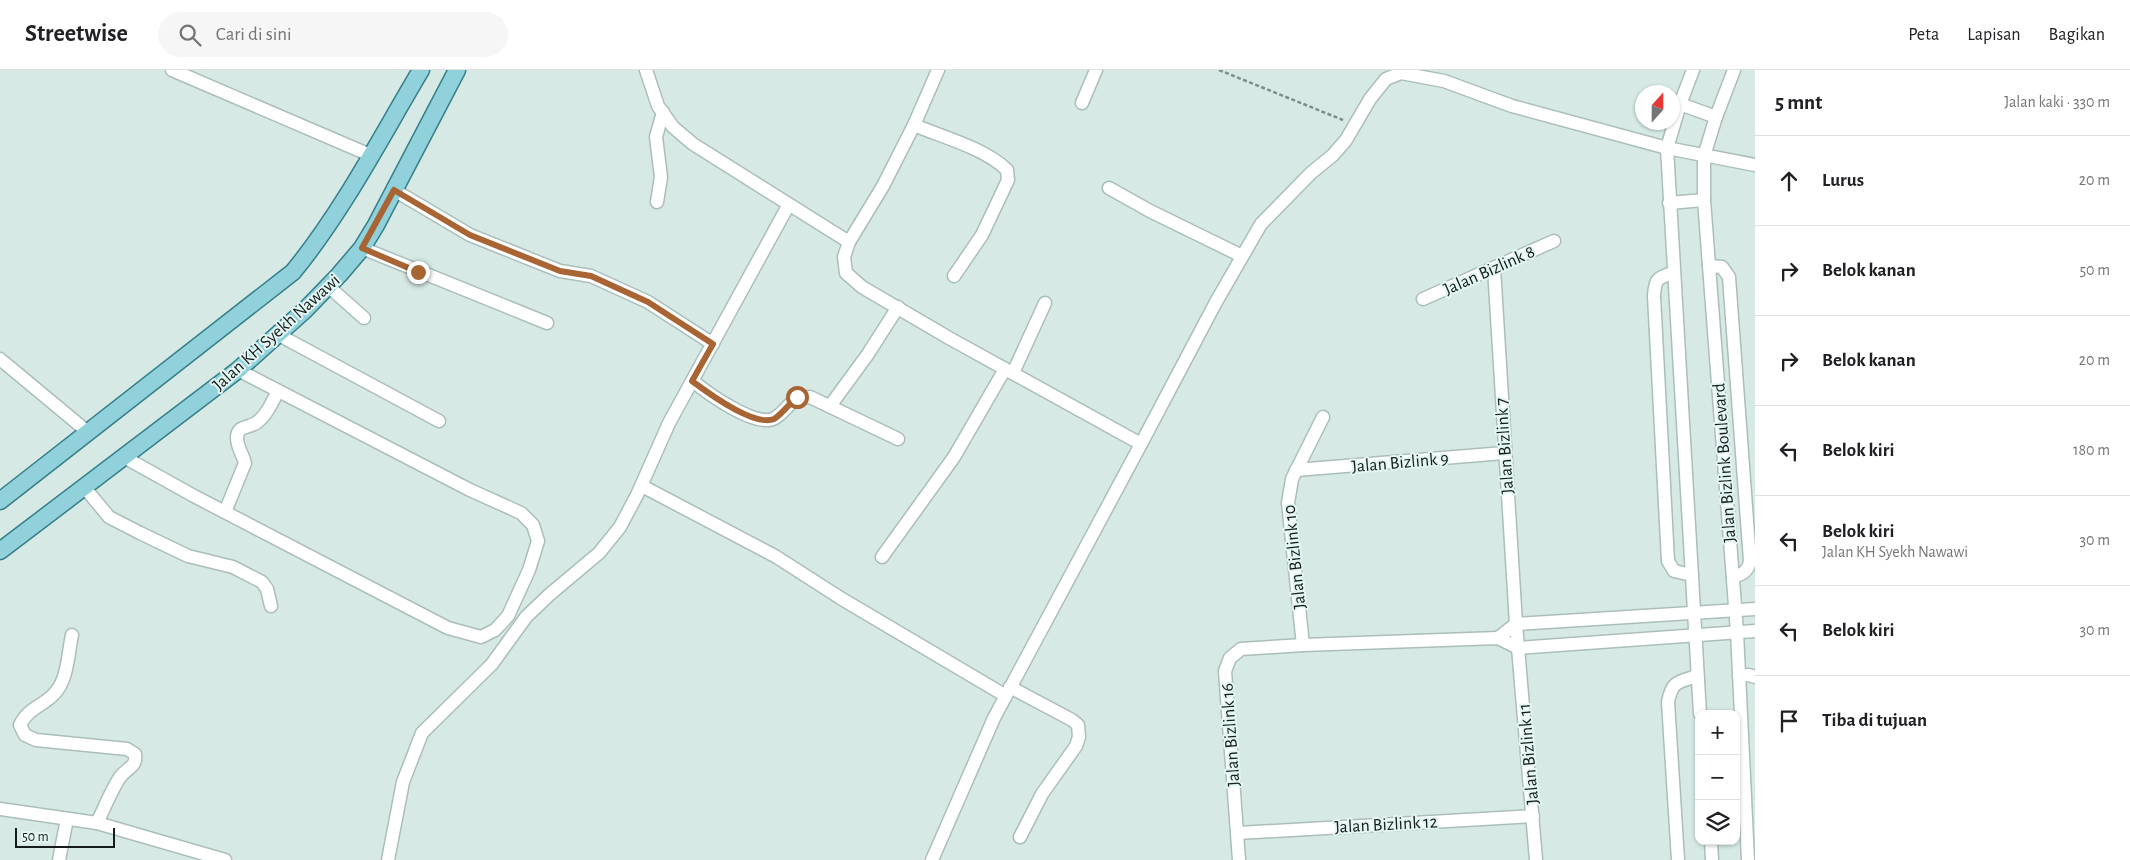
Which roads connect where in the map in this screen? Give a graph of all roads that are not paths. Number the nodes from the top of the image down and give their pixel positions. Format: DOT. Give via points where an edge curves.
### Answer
graph roads {
  1 [pos="172,70"];
  2 [pos="421,70"];
  3 [pos="457,70"];
  4 [pos="646,70"];
  5 [pos="938,70"];
  6 [pos="1096,70"];
  7 [pos="1693,70"];
  8 [pos="1734,70"];
  9 [pos="1082,103"];
  10 [pos="1680,104"];
  11 [pos="663,112"];
  12 [pos="1716,117"];
  13 [pos="914,125"];
  14 [pos="1672,130"];
  15 [pos="1667,148"];
  16 [pos="370,155"];
  17 [pos="1704,156"];
  18 [pos="1755,165"];
  19 [pos="1109,188"];
  20 [pos="394,190"];
  21 [pos="1704,200"];
  22 [pos="657,202"];
  23 [pos="1669,203"];
  24 [pos="788,206"];
  25 [pos="1554,241"];
  26 [pos="849,242"];
  27 [pos="362,248"];
  28 [pos="1242,256"];
  29 [pos="1709,266"];
  30 [pos="1494,268"];
  31 [pos="1673,273"];
  32 [pos="954,276"];
  33 [pos="328,286"];
  34 [pos="1423,299"];
  35 [pos="1045,303"];
  36 [pos="898,307"];
  37 [pos="364,318"];
  38 [pos="547,323"];
  39 [pos="277,334"];
  40 [pos="713,344"];
  41 [pos="0,359"];
  42 [pos="238,370"];
  43 [pos="1009,371"];
  44 [pos="692,381"];
  45 [pos="278,391"];
  46 [pos="830,406"];
  47 [pos="1323,417"];
  48 [pos="439,421"];
  49 [pos="89,433"];
  50 [pos="898,439"];
  51 [pos="1141,444"];
  52 [pos="1504,453"];
  53 [pos="124,456"];
  54 [pos="1296,470"];
  55 [pos="642,486"];
  56 [pos="84,488"];
  57 [pos="0,501"];
  58 [pos="225,512"];
  59 [pos="0,551"];
  60 [pos="882,557"];
  61 [pos="1692,575"];
  62 [pos="1732,576"];
  63 [pos="272,606"];
  64 [pos="1755,609"];
  65 [pos="1735,611"];
  66 [pos="1695,614"];
  67 [pos="1516,624"];
  68 [pos="1755,631"];
  69 [pos="1738,632"];
  70 [pos="72,634"];
  71 [pos="1697,636"];
  72 [pos="1498,638"];
  73 [pos="1303,645"];
  74 [pos="1518,648"];
  75 [pos="1697,676"];
  76 [pos="1739,676"];
  77 [pos="1755,678"];
  78 [pos="1008,691"];
  79 [pos="1700,710"];
  80 [pos="0,809"];
  81 [pos="1534,816"];
  82 [pos="67,819"];
  83 [pos="98,823"];
  84 [pos="1238,833"];
  85 [pos="1020,837"];
  86 [pos="1711,845"];
  87 [pos="1755,858"];
  88 [pos="59,860"];
  89 [pos="225,860"];
  90 [pos="388,860"];
  91 [pos="932,860"];
  92 [pos="1239,860"];
  93 [pos="1536,860"];
  94 [pos="1678,860"];
  95 [pos="1712,860"];
  96 [pos="1748,860"];
  97 [pos="1752,860"];
  1 -- 16 [label="street"];
  2 -- 16 [label="main road, Jalan KH Syekh Nawawi"];
  3 -- 20 [label="main road, Jalan KH Syekh Nawawi"];
  4 -- 11 [label="street"];
  5 -- 13 [label="street"];
  6 -- 9 [label="street"];
  7 -- 10 [label="street"];
  8 -- 12 [label="street, Jalan Bizlink Boulevard"];
  10 -- 12 [label="street"];
  11 -- 22 [label="street" via="656,137 661,177"];
  11 -- 24 [label="street" via="673,127 693,144"];
  12 -- 17 [label="street, Jalan Bizlink Boulevard"];
  13 -- 26 [label="street" via="883,186"];
  13 -- 32 [label="street" via="978,152 1007,170 1008,180 982,235"];
  14 -- 15 [label="street"];
  15 -- 17 [label="street"];
  15 -- 23 [label="street"];
  15 -- 28 [label="street" via="1512,106 1444,81 1401,73 1386,80 1333,155 1261,224"];
  16 -- 49 [label="main road, Jalan KH Syekh Nawawi" via="330,221 293,272"];
  17 -- 18 [label="street"];
  17 -- 21 [label="street, Jalan Bizlink Boulevard"];
  19 -- 28 [label="street"];
  20 -- 27 [label="main road, Jalan KH Syekh Nawawi"];
  20 -- 40 [label="street" via="470,235 560,271 591,276 648,302"];
  21 -- 23 [label="street"];
  21 -- 29 [label="street, Jalan Bizlink Boulevard"];
  23 -- 31 [label="street"];
  24 -- 26 [label="street"];
  24 -- 40 [label="street"];
  25 -- 30 [label="street, Jalan Bizlink 8"];
  26 -- 36 [label="street" via="844,257 846,273 862,287"];
  27 -- 33 [label="main road, Jalan KH Syekh Nawawi"];
  27 -- 38 [label="street"];
  28 -- 51 [label="street"];
  29 -- 62 [label="street, Jalan Bizlink Boulevard"];
  29 -- 62 [label="street" via="1722,267 1729,277 1750,560 1744,573"];
  30 -- 34 [label="street, Jalan Bizlink 8"];
  30 -- 52 [label="street, Jalan Bizlink 7"];
  31 -- 61 [label="street"];
  31 -- 61 [label="street" via="1660,277 1655,284 1654,296 1668,561 1674,571"];
  33 -- 37 [label="street"];
  33 -- 39 [label="main road, Jalan KH Syekh Nawawi"];
  35 -- 43 [label="street"];
  36 -- 43 [label="street"];
  36 -- 46 [label="street"];
  39 -- 42 [label="main road, Jalan KH Syekh Nawawi"];
  39 -- 48 [label="street"];
  40 -- 44 [label="street"];
  41 -- 49 [label="street"];
  42 -- 45 [label="street"];
  42 -- 53 [label="main road, Jalan KH Syekh Nawawi"];
  43 -- 51 [label="street"];
  43 -- 60 [label="street" via="954,457"];
  44 -- 46 [label="street" via="747,415 763,419 774,419 797,397 810,397"];
  44 -- 55 [label="street" via="669,423"];
  45 -- 58 [label="street" via="266,414 257,422 241,428 237,434 245,463"];
  45 -- 58 [label="street" via="520,513 533,525 538,541 519,593 508,616 495,630 481,637 448,628"];
  46 -- 50 [label="street"];
  47 -- 54 [label="street, Jalan Bizlink 10"];
  49 -- 57 [label="main road, Jalan KH Syekh Nawawi"];
  51 -- 78 [label="street"];
  52 -- 54 [label="street, Jalan Bizlink 9"];
  52 -- 67 [label="street, Jalan Bizlink 7"];
  53 -- 56 [label="main road, Jalan KH Syekh Nawawi"];
  53 -- 58 [label="street"];
  54 -- 73 [label="street, Jalan Bizlink 10" via="1288,503"];
  55 -- 78 [label="street" via="775,556 842,599"];
  55 -- 90 [label="street" via="620,526 598,553 548,594 526,617 492,664 422,733 403,782"];
  56 -- 59 [label="main road, Jalan KH Syekh Nawawi"];
  56 -- 63 [label="street" via="110,517 140,533 188,556 233,568 262,582"];
  61 -- 66 [label="street"];
  62 -- 65 [label="street, Jalan Bizlink Boulevard"];
  64 -- 65 [label="street"];
  65 -- 66 [label="street"];
  65 -- 69 [label="street, Jalan Bizlink Boulevard"];
  66 -- 67 [label="street"];
  66 -- 71 [label="street"];
  67 -- 72 [label="street"];
  67 -- 74 [label="street, Jalan Bizlink 7"];
  68 -- 69 [label="street"];
  69 -- 71 [label="street"];
  69 -- 76 [label="street, Jalan Bizlink Boulevard"];
  70 -- 83 [label="street" via="64,679 56,693 24,716 20,725 25,736 36,740 127,749 135,754 134,765 121,776"];
  71 -- 74 [label="street"];
  71 -- 75 [label="street"];
  72 -- 73 [label="street"];
  72 -- 74 [label="street"];
  73 -- 84 [label="street, Jalan Bizlink 16" via="1241,649 1230,658 1225,671"];
  74 -- 81 [label="street, Jalan Bizlink 11"];
  75 -- 79 [label="street"];
  75 -- 94 [label="street" via="1670,688 1668,702"];
  76 -- 77 [label="street"];
  76 -- 96 [label="street, Jalan Bizlink Boulevard"];
  78 -- 85 [label="street" via="1072,720 1079,731 1076,746 1042,794"];
  78 -- 91 [label="street"];
  80 -- 82 [label="street"];
  81 -- 84 [label="street, Jalan Bizlink 12"];
  81 -- 93 [label="street, Jalan Bizlink 11"];
  82 -- 83 [label="street"];
  82 -- 88 [label="street"];
  83 -- 89 [label="street"];
  84 -- 92 [label="street, Jalan Bizlink 16"];
  86 -- 95 [label="street"];
  87 -- 97 [label="street"];
}
